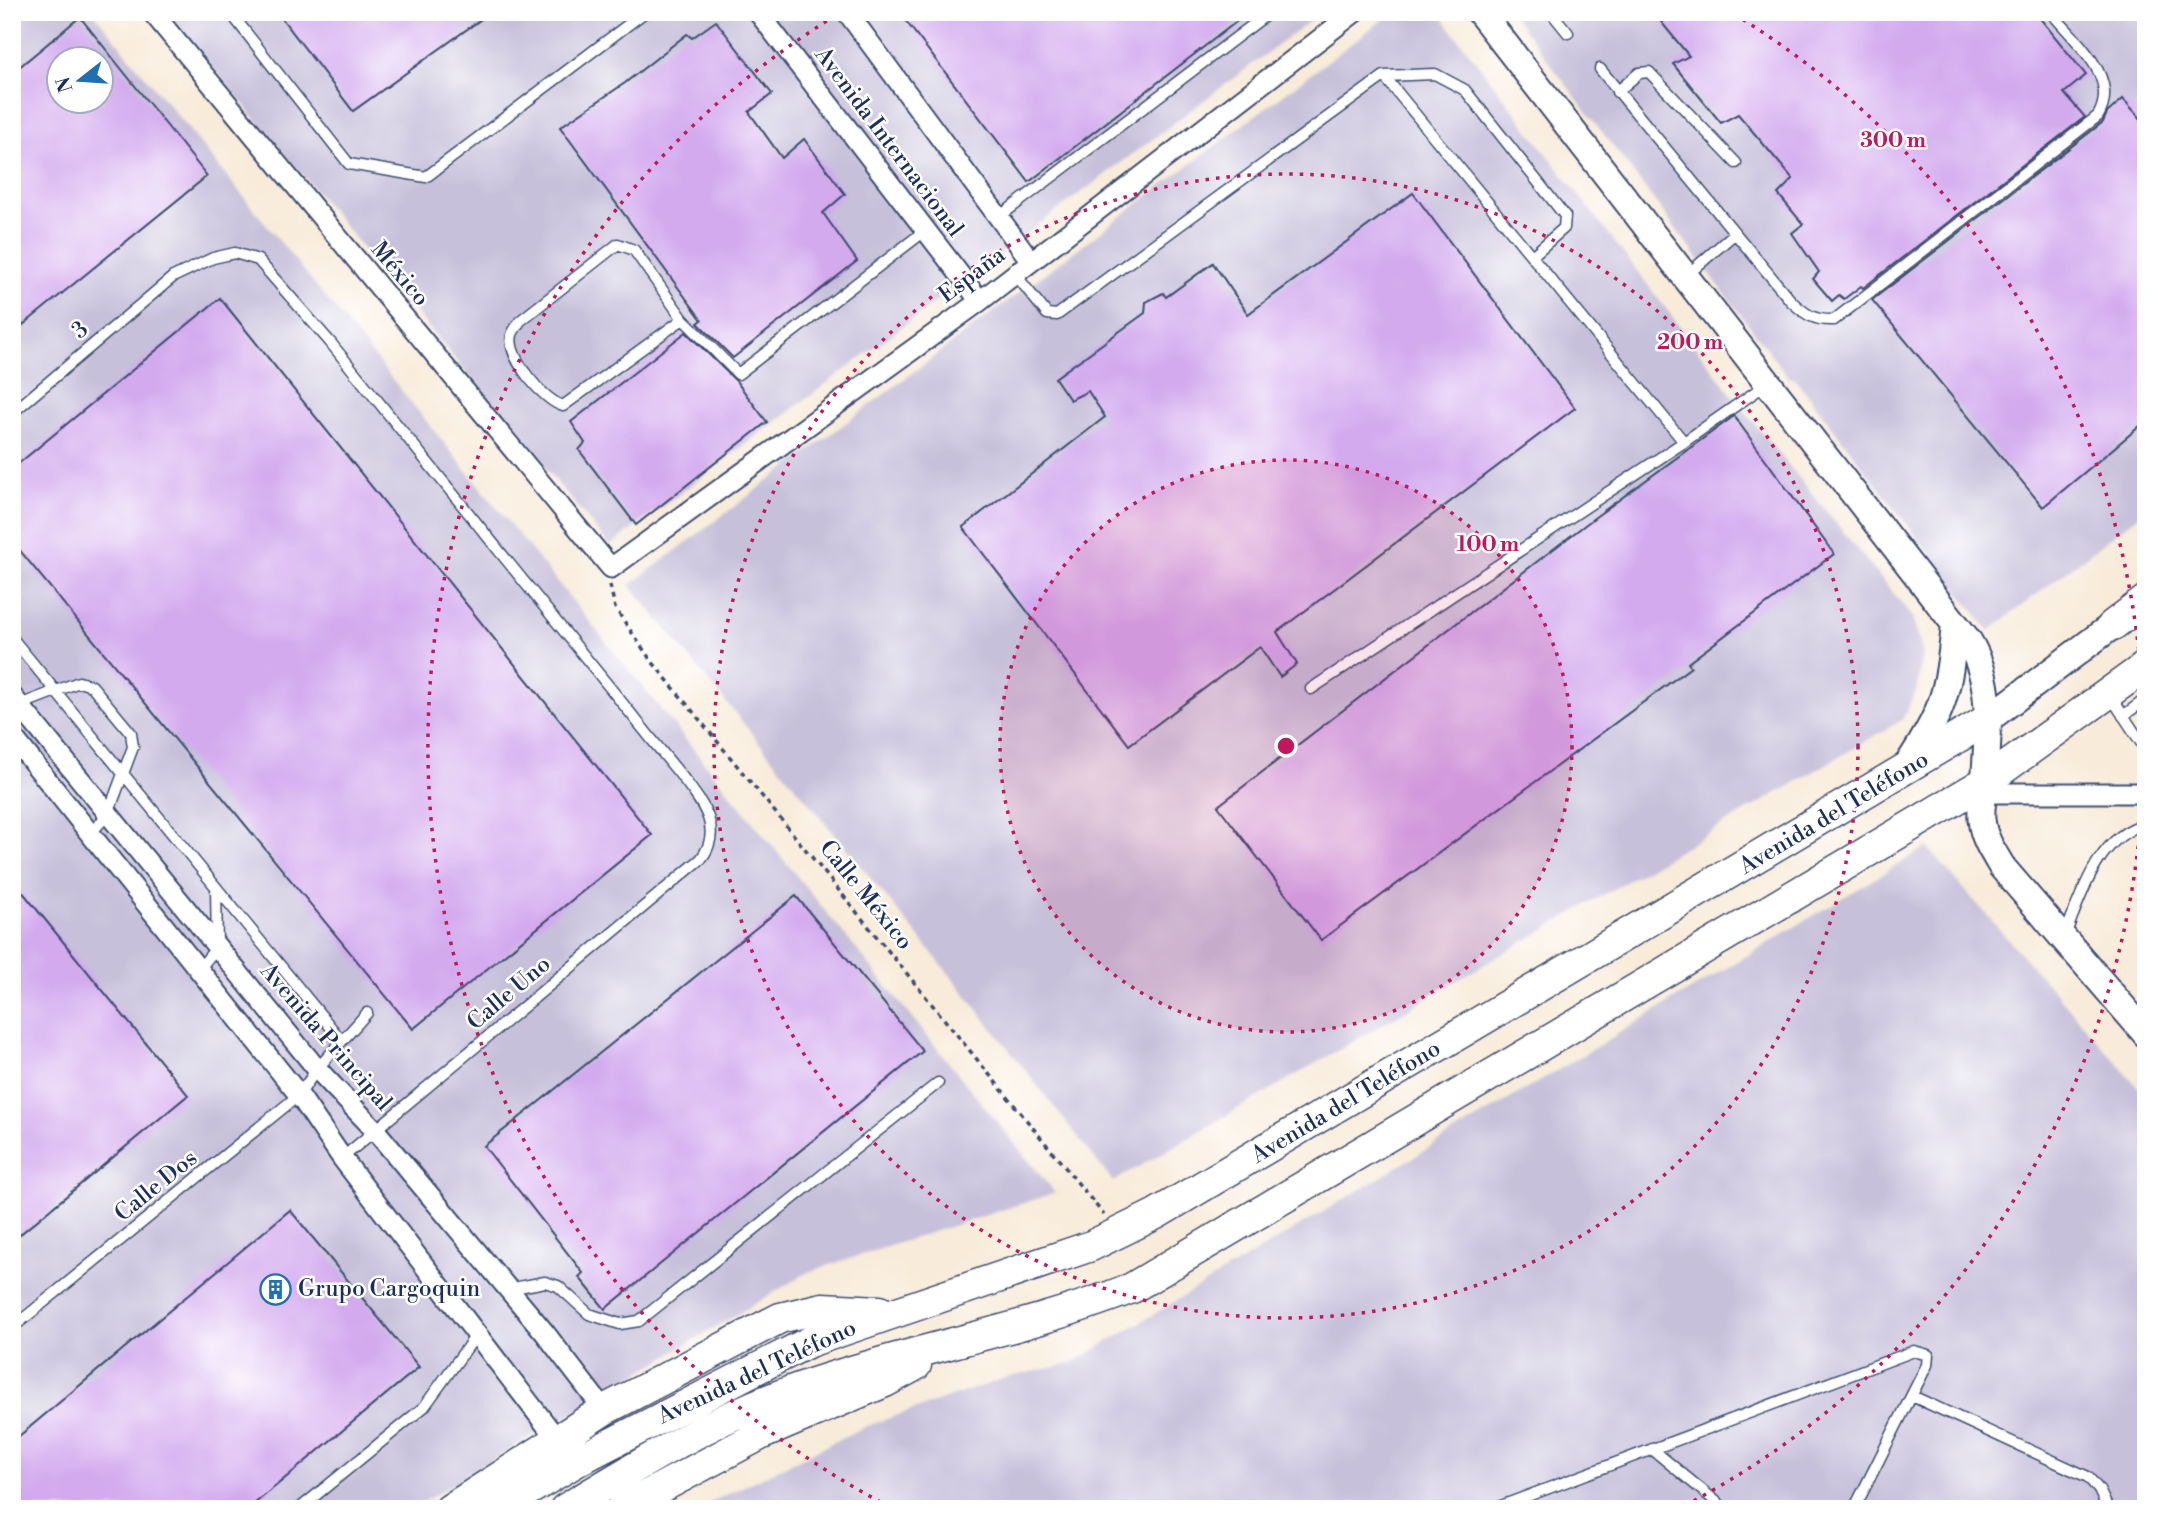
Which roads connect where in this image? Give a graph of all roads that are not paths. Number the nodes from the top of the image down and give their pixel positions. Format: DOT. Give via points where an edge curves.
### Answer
graph roads {
  1 [pos="152,12"];
  2 [pos="230,12"];
  3 [pos="645,12"];
  4 [pos="758,12"];
  5 [pos="847,12"];
  6 [pos="1270,12"];
  7 [pos="1355,12"];
  8 [pos="1480,12"];
  9 [pos="1551,12"];
  10 [pos="2051,12"];
  11 [pos="1568,33"];
  12 [pos="1600,69"];
  13 [pos="1384,76"];
  14 [pos="1617,92"];
  15 [pos="1736,163"];
  16 [pos="999,217"];
  17 [pos="926,230"];
  18 [pos="1734,234"];
  19 [pos="1532,256"];
  20 [pos="1031,261"];
  21 [pos="1015,274"];
  22 [pos="1685,276"];
  23 [pos="980,301"];
  24 [pos="683,319"];
  25 [pos="1768,383"];
  26 [pos="12,413"];
  27 [pos="1684,442"];
  28 [pos="611,568"];
  29 [pos="2146,600"];
  30 [pos="1955,625"];
  31 [pos="2113,625"];
  32 [pos="12,638"];
  33 [pos="2146,666"];
  34 [pos="1311,690"];
  35 [pos="56,691"];
  36 [pos="2146,699"];
  37 [pos="14,704"];
  38 [pos="2116,704"];
  39 [pos="1987,720"];
  40 [pos="12,737"];
  41 [pos="2146,750"];
  42 [pos="1901,773"];
  43 [pos="124,774"];
  44 [pos="1984,788"];
  45 [pos="2146,793"];
  46 [pos="108,814"];
  47 [pos="2146,824"];
  48 [pos="91,833"];
  49 [pos="701,859"];
  50 [pos="216,887"];
  51 [pos="2064,939"];
  52 [pos="217,947"];
  53 [pos="200,968"];
  54 [pos="367,1013"];
  55 [pos="2146,1034"];
  56 [pos="342,1041"];
  57 [pos="317,1069"];
  58 [pos="938,1083"];
  59 [pos="299,1095"];
  60 [pos="375,1130"];
  61 [pos="342,1158"];
  62 [pos="508,1289"];
  63 [pos="891,1312"];
  64 [pos="12,1328"];
  65 [pos="477,1334"];
  66 [pos="949,1344"];
  67 [pos="1912,1396"];
  68 [pos="604,1410"];
  69 [pos="556,1438"];
  70 [pos="1652,1449"];
  71 [pos="1496,1508"];
  72 [pos="299,1509"];
  73 [pos="450,1509"];
  74 [pos="496,1509"];
  75 [pos="565,1509"];
  76 [pos="621,1509"];
  77 [pos="1725,1509"];
  78 [pos="1854,1509"];
  79 [pos="2109,1509"];
  1 -- 28 [label="street, México"];
  2 -- 3 [label="lane" via="349,164 426,177"];
  4 -- 17 [label="street, Avenida Internacional"];
  5 -- 16 [label="street, Avenida Internacional"];
  6 -- 16 [label="lane"];
  7 -- 20 [label="street, España"];
  8 -- 22 [label="main road"];
  9 -- 11 [label="lane"];
  10 -- 18 [label="lane" via="2101,74 2105,104 2098,116 1834,320 1819,321 1805,314"];
  12 -- 14 [label="lane"];
  13 -- 19 [label="lane"];
  13 -- 19 [label="lane" via="1435,74 1465,90 1565,216 1564,228"];
  13 -- 21 [label="lane" via="1056,315 1048,314"];
  14 -- 15 [label="lane" via="1639,73 1650,72"];
  14 -- 18 [label="lane"];
  16 -- 20 [label="street, Avenida Internacional"];
  17 -- 23 [label="street, Avenida Internacional"];
  17 -- 24 [label="lane" via="738,374"];
  18 -- 22 [label="lane"];
  19 -- 27 [label="lane"];
  20 -- 21 [label="street, España"];
  21 -- 23 [label="street, España"];
  22 -- 25 [label="main road"];
  23 -- 28 [label="street, España"];
  24 -- 24 [label="lane" via="634,250 618,244 520,321 512,335 513,355 551,403 564,406"];
  25 -- 27 [label="lane"];
  25 -- 30 [label="main road"];
  26 -- 49 [label="lane, 3" via="173,277 224,256 258,260 330,342 684,778 711,824 710,847"];
  27 -- 34 [label="lane"];
  29 -- 31 [label="main road, Avenida del Teléfono"];
  30 -- 39 [label="main road" via="1981,661"];
  30 -- 42 [label="main road" via="1949,685 1938,718"];
  31 -- 39 [label="main road, Avenida del Teléfono"];
  32 -- 35 [label="lane"];
  33 -- 38 [label="main road, Avenida del Teléfono"];
  35 -- 37 [label="lane"];
  35 -- 43 [label="lane"];
  35 -- 43 [label="lane" via="79,682 92,686 131,733 133,747"];
  36 -- 38 [label="lane"];
  37 -- 46 [label="street, Avenida Principal"];
  38 -- 41 [label="lane"];
  38 -- 44 [label="main road, Avenida del Teléfono"];
  39 -- 42 [label="main road, Avenida del Teléfono"];
  39 -- 44 [label="main road"];
  40 -- 48 [label="street"];
  42 -- 63 [label="main road, Avenida del Teléfono" via="1119,1233 1007,1276"];
  43 -- 46 [label="lane"];
  43 -- 50 [label="lane"];
  44 -- 45 [label="street"];
  44 -- 51 [label="main road" via="1982,824 1989,846"];
  44 -- 66 [label="main road, Avenida del Teléfono" via="1173,1266 1089,1305"];
  46 -- 48 [label="lane"];
  46 -- 52 [label="street, Avenida Principal"];
  47 -- 51 [label="lane" via="2117,839 2102,857"];
  48 -- 53 [label="street"];
  49 -- 60 [label="lane, Calle Uno"];
  50 -- 52 [label="lane"];
  50 -- 56 [label="lane"];
  51 -- 55 [label="main road"];
  52 -- 53 [label="lane"];
  52 -- 57 [label="street, Avenida Principal"];
  53 -- 59 [label="street"];
  54 -- 56 [label="lane, Calle Dos"];
  56 -- 57 [label="lane, Calle Dos"];
  57 -- 59 [label="lane, Calle Dos"];
  57 -- 60 [label="street, Avenida Principal"];
  58 -- 62 [label="lane" via="639,1321 620,1324 589,1314 553,1283"];
  59 -- 61 [label="street"];
  59 -- 64 [label="lane, Calle Dos"];
  60 -- 61 [label="lane, Calle Uno"];
  60 -- 62 [label="street, Avenida Principal"];
  61 -- 65 [label="street"];
  62 -- 68 [label="street, Avenida Principal"];
  63 -- 68 [label="main road" via="835,1308 791,1314"];
  63 -- 74 [label="main road, Avenida del Teléfono" via="776,1358 579,1460"];
  65 -- 69 [label="street"];
  65 -- 72 [label="lane" via="424,1407"];
  66 -- 75 [label="main road, Avenida del Teléfono" via="793,1390 656,1455"];
  66 -- 76 [label="main road" via="885,1382 775,1428"];
  67 -- 70 [label="lane" via="1929,1360 1917,1350"];
  67 -- 78 [label="lane"];
  67 -- 79 [label="lane" via="2088,1478"];
  68 -- 69 [label="main road"];
  69 -- 73 [label="main road"];
  70 -- 71 [label="lane"];
  70 -- 77 [label="lane"];
}
